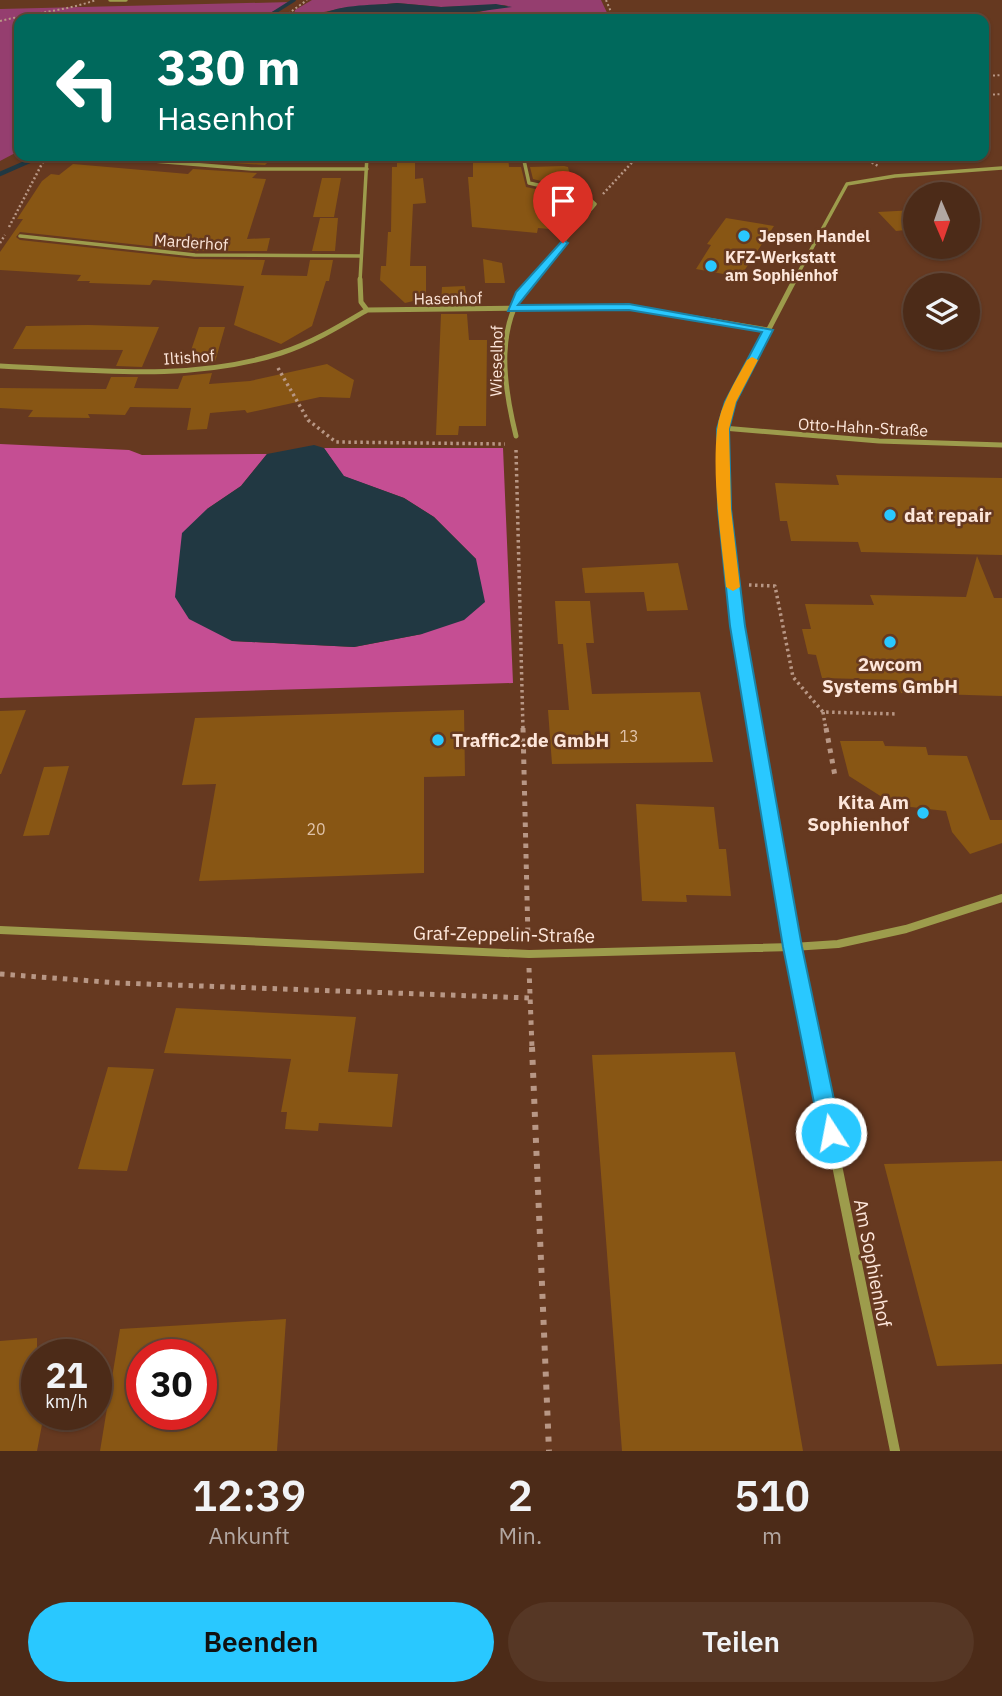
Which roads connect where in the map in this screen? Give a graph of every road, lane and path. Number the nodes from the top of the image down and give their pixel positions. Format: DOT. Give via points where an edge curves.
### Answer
graph roads {
  1 [pos="97,0"];
  2 [pos="110,0"];
  3 [pos="125,0"];
  4 [pos="307,0"];
  5 [pos="27,14"];
  6 [pos="288,14"];
  7 [pos="43,161"];
  8 [pos="154,161"];
  9 [pos="368,161"];
  10 [pos="524,161"];
  11 [pos="633,161"];
  12 [pos="367,169"];
  13 [pos="1002,169"];
  14 [pos="593,200"];
  15 [pos="20,236"];
  16 [pos="0,243"];
  17 [pos="362,256"];
  18 [pos="512,308"];
  19 [pos="367,310"];
  20 [pos="768,330"];
  21 [pos="271,356"];
  22 [pos="0,366"];
  23 [pos="723,429"];
  24 [pos="516,436"];
  25 [pos="516,444"];
  26 [pos="1002,445"];
  27 [pos="733,585"];
  28 [pos="823,712"];
  29 [pos="897,715"];
  30 [pos="835,776"];
  31 [pos="1002,898"];
  32 [pos="0,930"];
  33 [pos="793,947"];
  34 [pos="0,974"];
  35 [pos="530,998"];
  36 [pos="895,1451"];
  1 -- 5 [label="path" via="71,9"];
  2 -- 3 [label="street"];
  4 -- 6 [label="path"];
  7 -- 16 [label="path"];
  8 -- 12 [label="street" via="251,169"];
  9 -- 12 [label="street"];
  10 -- 14 [label="street" via="529,183"];
  11 -- 14 [label="path"];
  12 -- 17 [label="street"];
  13 -- 20 [label="street, Am Sophienhof" via="847,184"];
  14 -- 18 [label="street, Wieselhof" via="592,209"];
  15 -- 17 [label="street, Marderhof" via="195,255"];
  17 -- 19 [label="street" via="359,292"];
  18 -- 19 [label="street, Hasenhof"];
  18 -- 20 [label="street, Hasenhof" via="629,307"];
  18 -- 24 [label="street, Wieselhof" via="506,327 508,406"];
  19 -- 21 [label="street, Iltishof" via="300,346"];
  20 -- 23 [label="street, Am Sophienhof" via="731,402"];
  21 -- 22 [label="street, Iltishof" via="168,372"];
  21 -- 25 [label="path" via="308,420 336,442"];
  23 -- 26 [label="street, Otto-Hahn-Straße" via="866,441"];
  23 -- 27 [label="street, Am Sophienhof" via="724,509"];
  27 -- 28 [label="path" via="775,586 793,677"];
  27 -- 33 [label="street, Am Sophienhof"];
  28 -- 29 [label="path"];
  28 -- 30 [label="path"];
  31 -- 33 [label="street, Graf-Zeppelin-Straße" via="906,929 838,944"];
  32 -- 33 [label="street, Graf-Zeppelin-Straße" via="529,954"];
  33 -- 36 [label="street, Am Sophienhof"];
  34 -- 35 [label="path" via="119,983"];
}
